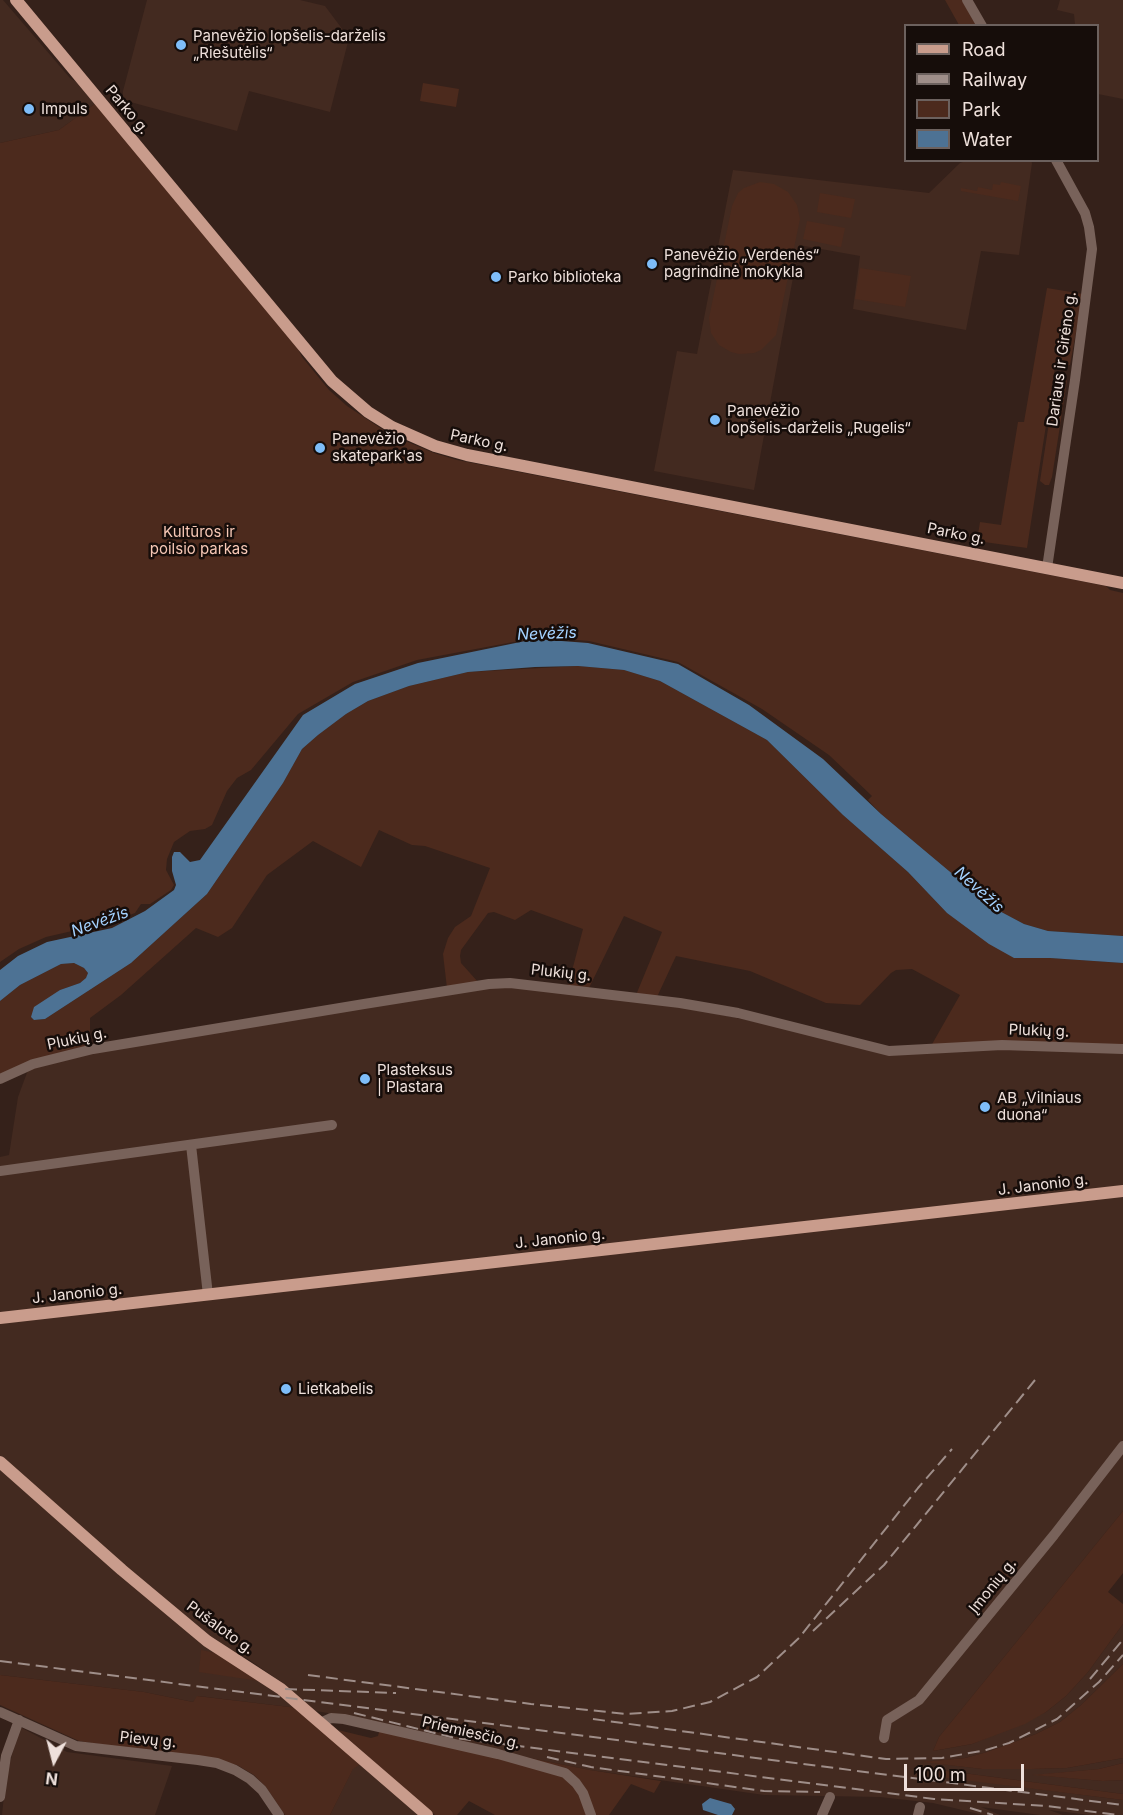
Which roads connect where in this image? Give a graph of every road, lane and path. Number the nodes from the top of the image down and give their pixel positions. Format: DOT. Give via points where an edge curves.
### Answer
graph roads {
  1 [pos="16,0"];
  2 [pos="968,0"];
  3 [pos="981,24"];
  4 [pos="1057,162"];
  5 [pos="1047,568"];
  6 [pos="1123,583"];
  7 [pos="1123,1049"];
  8 [pos="0,1079"];
  9 [pos="333,1125"];
  10 [pos="191,1145"];
  11 [pos="0,1171"];
  12 [pos="1123,1191"];
  13 [pos="208,1295"];
  14 [pos="0,1318"];
  15 [pos="1123,1446"];
  16 [pos="0,1462"];
  17 [pos="0,1712"];
  18 [pos="19,1720"];
  19 [pos="320,1723"];
  20 [pos="884,1738"];
  21 [pos="0,1797"];
  22 [pos="830,1797"];
  23 [pos="279,1815"];
  24 [pos="427,1815"];
  25 [pos="591,1815"];
  26 [pos="822,1815"];
  1 -- 5 [label="main road, Parko g." via="332,381 392,427 467,455"];
  2 -- 3 [label="street"];
  4 -- 5 [label="street, Dariaus ir Girėno g." via="1085,213 1092,249"];
  5 -- 6 [label="main road, Parko g."];
  7 -- 8 [label="street, Plukių g." via="1002,1045 889,1052 726,1011 510,983 93,1049 33,1064"];
  9 -- 10 [label="street"];
  10 -- 11 [label="street"];
  10 -- 13 [label="street"];
  12 -- 13 [label="main road, J. Janonio g."];
  13 -- 14 [label="main road, J. Janonio g."];
  15 -- 20 [label="street, Įmonių g." via="919,1700 887,1720"];
  16 -- 19 [label="main road, Pušaloto g." via="207,1641 270,1681"];
  17 -- 18 [label="street, Pievų g."];
  18 -- 21 [label="street" via="3,1770"];
  18 -- 23 [label="street, Pievų g." via="76,1746 217,1763 250,1779"];
  19 -- 24 [label="main road, Pušaloto g."];
  19 -- 25 [label="street, Priemiesčio g." via="331,1718 344,1719 565,1773 583,1793"];
  22 -- 26 [label="street"];
}
